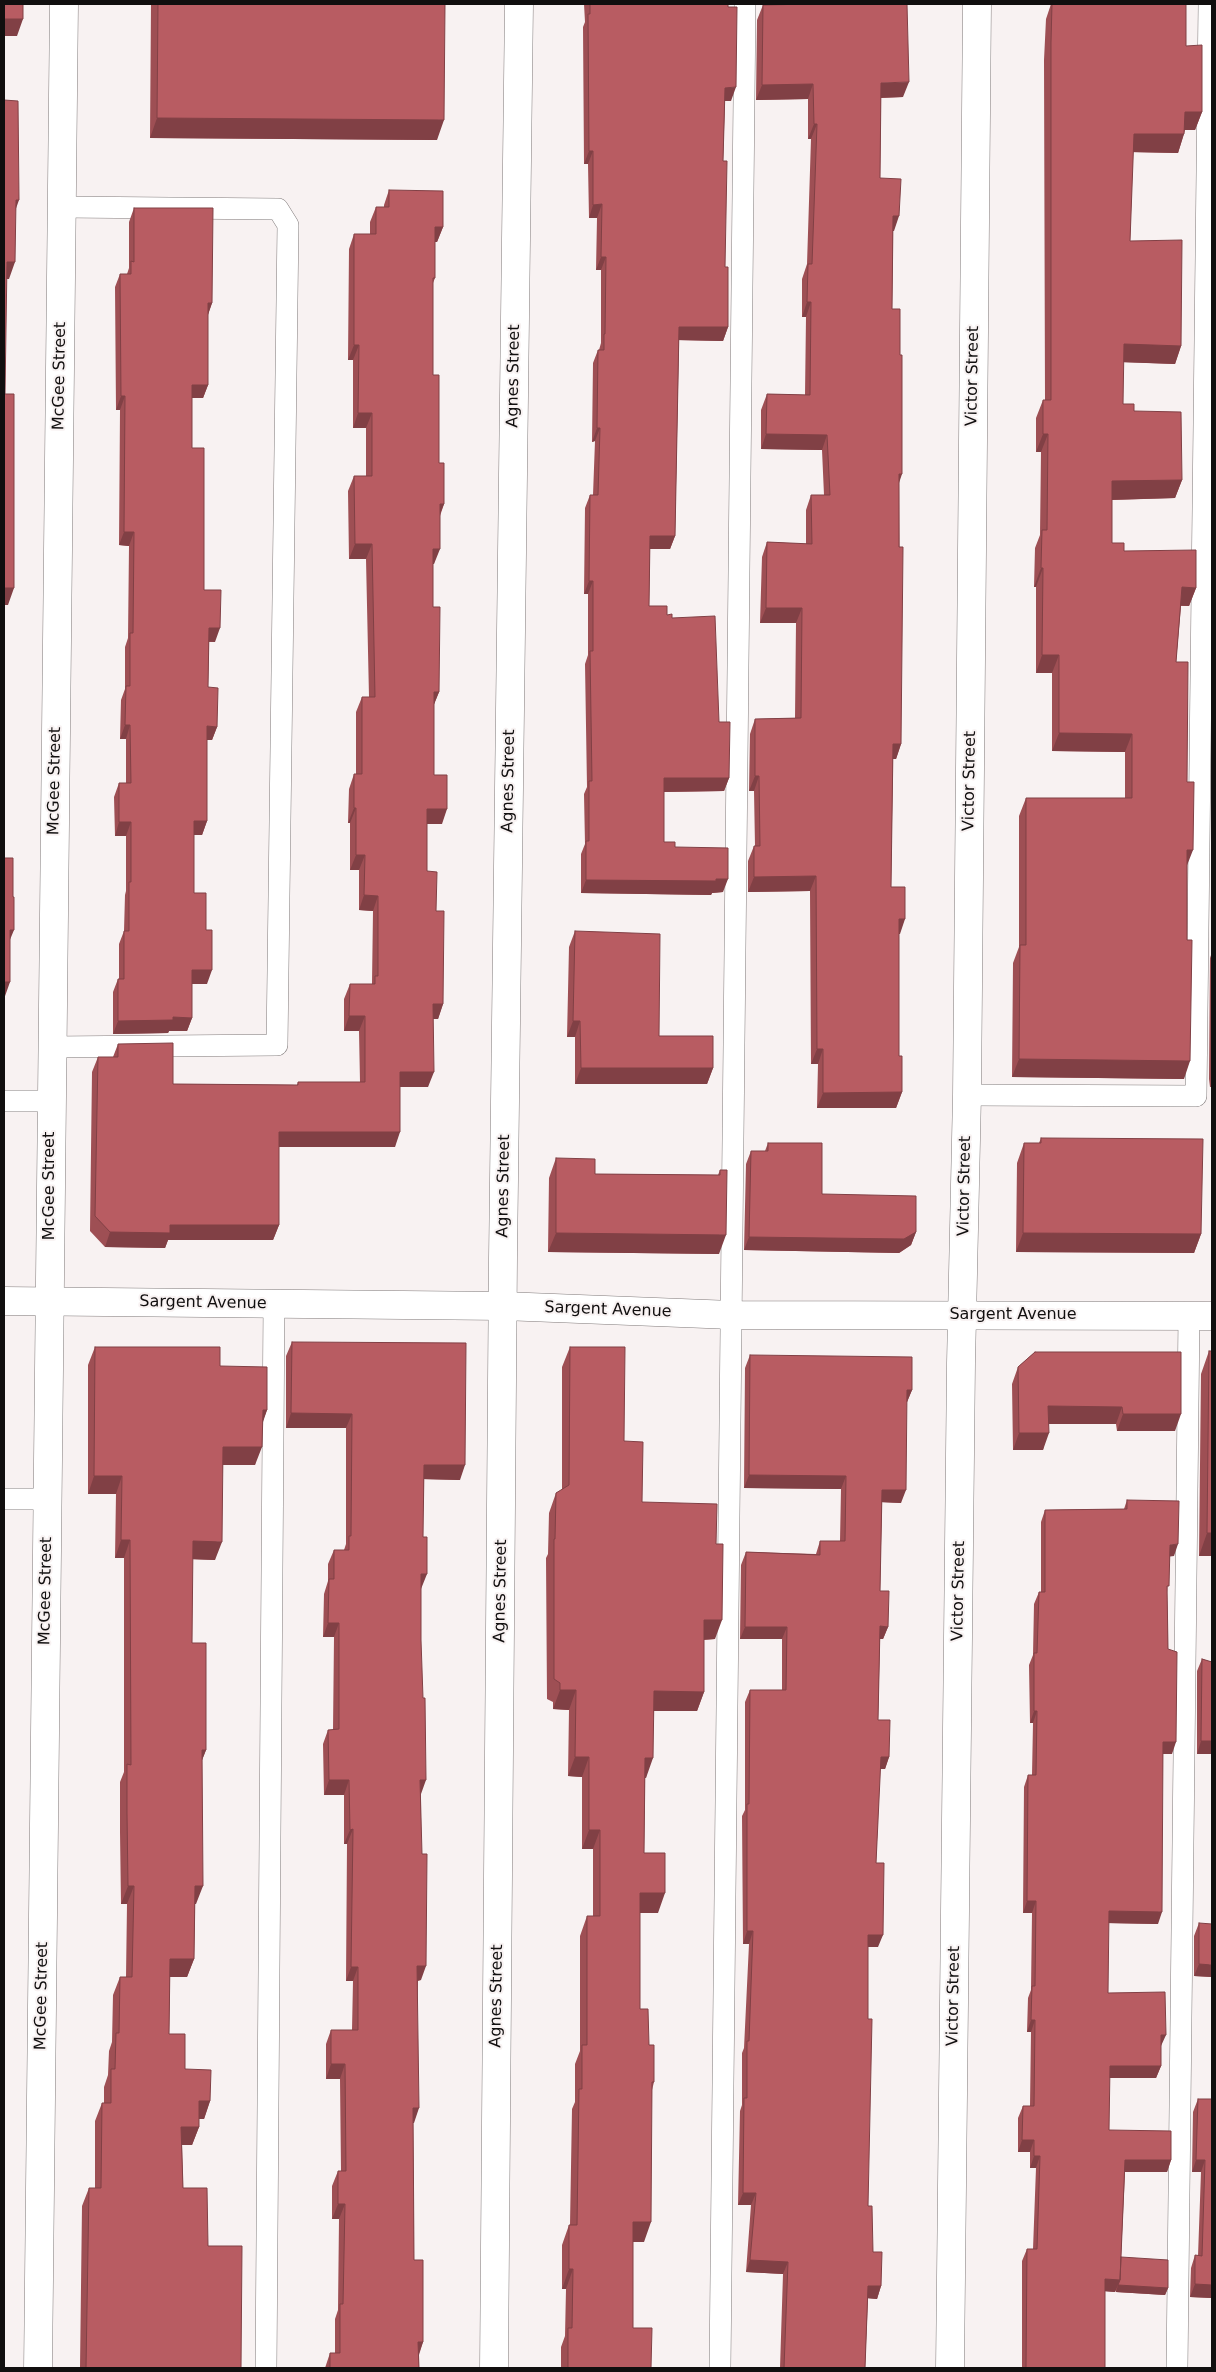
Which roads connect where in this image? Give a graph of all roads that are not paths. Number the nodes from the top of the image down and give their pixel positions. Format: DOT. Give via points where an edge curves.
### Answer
graph roads {
  1 [pos="64,4"];
  2 [pos="519,4"];
  3 [pos="745,4"];
  4 [pos="977,4"];
  5 [pos="1209,4"];
  6 [pos="63,207"];
  7 [pos="51,1047"];
  8 [pos="967,1096"];
  9 [pos="4,1101"];
  10 [pos="51,1101"];
  11 [pos="49,1300"];
  12 [pos="4,1301"];
  13 [pos="274,1304"];
  14 [pos="503,1306"];
  15 [pos="962,1314"];
  16 [pos="732,1315"];
  17 [pos="1200,1316"];
  18 [pos="4,1498"];
  19 [pos="47,1499"];
  20 [pos="38,2368"];
  21 [pos="266,2368"];
  22 [pos="494,2368"];
  23 [pos="720,2368"];
  24 [pos="950,2368"];
  25 [pos="1177,2368"];
  1 -- 6 [label="street, McGee Street"];
  2 -- 14 [label="street, Agnes Street"];
  3 -- 16 [label="lane"];
  4 -- 8 [label="street, Victor Street"];
  5 -- 8 [label="lane" via="1196,1096"];
  6 -- 7 [label="street, McGee Street"];
  6 -- 7 [label="lane" via="278,209 288,225 277,1045"];
  7 -- 10 [label="street, McGee Street"];
  8 -- 15 [label="street, Victor Street"];
  9 -- 10 [label="lane"];
  10 -- 11 [label="street, McGee Street"];
  11 -- 12 [label="street, Sargent Avenue"];
  11 -- 13 [label="street, Sargent Avenue"];
  11 -- 19 [label="street, McGee Street"];
  13 -- 14 [label="street, Sargent Avenue"];
  13 -- 21 [label="lane"];
  14 -- 16 [label="street, Sargent Avenue"];
  14 -- 22 [label="street, Agnes Street"];
  15 -- 16 [label="street, Sargent Avenue"];
  15 -- 17 [label="street, Sargent Avenue"];
  15 -- 24 [label="street, Victor Street"];
  16 -- 23 [label="lane"];
  17 -- 25 [label="lane"];
  18 -- 19 [label="lane"];
  19 -- 20 [label="street, McGee Street"];
}
